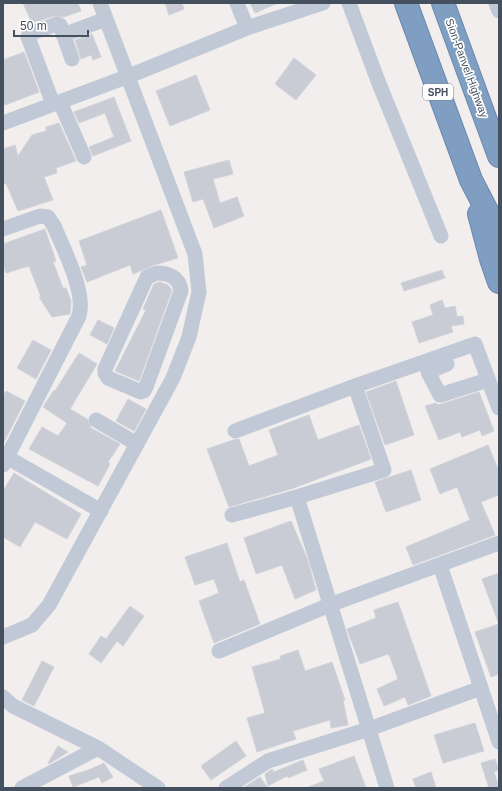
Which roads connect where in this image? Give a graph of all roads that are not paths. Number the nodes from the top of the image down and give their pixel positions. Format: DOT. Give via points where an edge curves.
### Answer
graph roads {
  1 [pos="100,3"];
  2 [pos="237,3"];
  3 [pos="323,3"];
  4 [pos="348,3"];
  5 [pos="406,3"];
  6 [pos="442,3"];
  7 [pos="496,3"];
  8 [pos="499,11"];
  9 [pos="106,19"];
  10 [pos="247,28"];
  11 [pos="63,35"];
  12 [pos="72,59"];
  13 [pos="128,76"];
  14 [pos="56,103"];
  15 [pos="3,123"];
  16 [pos="499,156"];
  17 [pos="84,157"];
  18 [pos="471,180"];
  19 [pos="3,229"];
  20 [pos="499,234"];
  21 [pos="441,236"];
  22 [pos="499,282"];
  23 [pos="199,292"];
  24 [pos="180,294"];
  25 [pos="478,353"];
  26 [pos="488,380"];
  27 [pos="354,386"];
  28 [pos="125,390"];
  29 [pos="159,404"];
  30 [pos="499,408"];
  31 [pos="96,420"];
  32 [pos="235,431"];
  33 [pos="137,444"];
  34 [pos="4,460"];
  35 [pos="298,498"];
  36 [pos="101,511"];
  37 [pos="232,515"];
  38 [pos="499,543"];
  39 [pos="440,565"];
  40 [pos="332,604"];
  41 [pos="3,637"];
  42 [pos="219,651"];
  43 [pos="481,688"];
  44 [pos="3,697"];
  45 [pos="370,729"];
  46 [pos="499,742"];
  47 [pos="98,748"];
  48 [pos="22,788"];
  49 [pos="158,788"];
  50 [pos="226,788"];
  51 [pos="387,788"];
  1 -- 9 [label="street"];
  2 -- 10 [label="street"];
  3 -- 10 [label="street"];
  4 -- 21 [label="street"];
  5 -- 18 [label="highway, SPH"];
  6 -- 16 [label="highway, Sion-Panvel Highway"];
  7 -- 8 [label="street"];
  9 -- 11 [label="street"];
  9 -- 13 [label="street"];
  10 -- 13 [label="street"];
  11 -- 12 [label="street"];
  11 -- 14 [label="street" via="60,25 57,24 29,34 28,38"];
  13 -- 14 [label="street"];
  13 -- 23 [label="street" via="195,254"];
  14 -- 15 [label="street"];
  14 -- 17 [label="street"];
  18 -- 20 [label="highway, SPH"];
  18 -- 22 [label="highway" via="484,236"];
  19 -- 34 [label="street" via="40,216 48,217 81,294 82,306"];
  23 -- 24 [label="street"];
  23 -- 29 [label="street" via="185,348"];
  24 -- 24 [label="street" via="180,283 166,273 157,272 147,277 109,356 105,369 108,378 136,391 144,391"];
  25 -- 26 [label="street"];
  25 -- 26 [label="street" via="428,372 440,395"];
  25 -- 27 [label="street" via="475,344"];
  26 -- 30 [label="street"];
  27 -- 32 [label="street"];
  27 -- 35 [label="street" via="384,470"];
  28 -- 29 [label="street"];
  29 -- 33 [label="street"];
  31 -- 33 [label="street"];
  33 -- 36 [label="street"];
  34 -- 36 [label="street"];
  35 -- 37 [label="street"];
  35 -- 40 [label="street"];
  36 -- 41 [label="street" via="42,615 32,624"];
  38 -- 39 [label="street"];
  39 -- 40 [label="street"];
  39 -- 43 [label="street"];
  40 -- 42 [label="street"];
  40 -- 45 [label="street"];
  43 -- 45 [label="street"];
  43 -- 46 [label="street"];
  44 -- 47 [label="street" via="13,706"];
  45 -- 50 [label="street" via="268,761"];
  45 -- 51 [label="street"];
  47 -- 48 [label="street"];
  47 -- 49 [label="street"];
}
